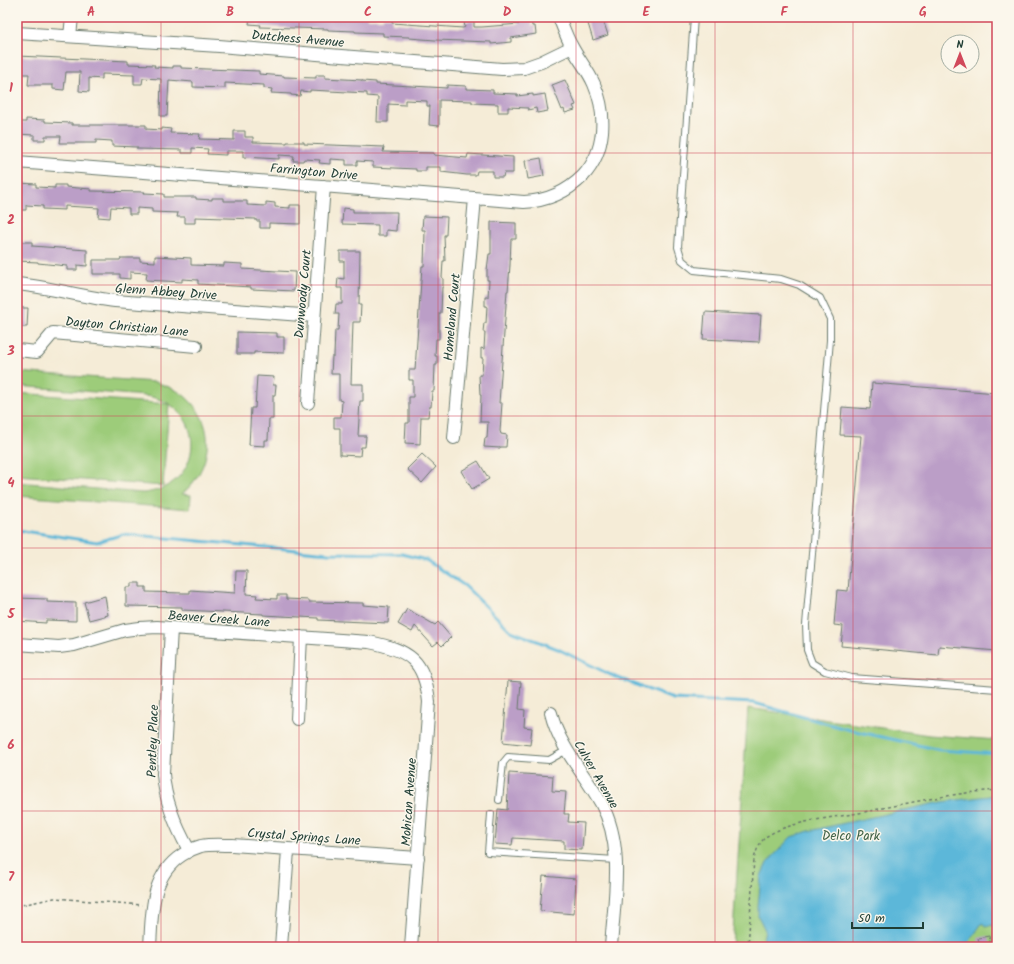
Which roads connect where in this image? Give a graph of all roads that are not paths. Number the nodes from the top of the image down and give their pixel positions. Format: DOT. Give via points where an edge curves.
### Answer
graph roads {
  1 [pos="72,17"];
  2 [pos="559,17"];
  3 [pos="694,17"];
  4 [pos="17,32"];
  5 [pos="70,36"];
  6 [pos="572,47"];
  7 [pos="17,162"];
  8 [pos="324,186"];
  9 [pos="475,198"];
  10 [pos="17,284"];
  11 [pos="314,316"];
  12 [pos="196,346"];
  13 [pos="17,350"];
  14 [pos="308,404"];
  15 [pos="454,438"];
  16 [pos="171,628"];
  17 [pos="301,637"];
  18 [pos="17,644"];
  19 [pos="416,663"];
  20 [pos="997,689"];
  21 [pos="551,713"];
  22 [pos="297,719"];
  23 [pos="566,750"];
  24 [pos="499,800"];
  25 [pos="491,814"];
  26 [pos="189,850"];
  27 [pos="288,850"];
  28 [pos="418,858"];
  29 [pos="616,860"];
  30 [pos="150,947"];
  31 [pos="281,947"];
  32 [pos="411,947"];
  33 [pos="611,947"];
  1 -- 5 [label="street"];
  2 -- 6 [label="street"];
  3 -- 20 [label="lane" via="678,247 682,260 694,270 781,279 798,285 820,298 830,319 806,625 807,650 812,663 826,671 852,678"];
  4 -- 5 [label="street, Dutchess Avenue"];
  5 -- 6 [label="street, Dutchess Avenue" via="502,69 524,68"];
  6 -- 9 [label="street, Farrington Drive" via="595,85 602,114 603,132 600,146 589,170 571,187 547,198 524,202"];
  7 -- 8 [label="street, Farrington Drive"];
  8 -- 9 [label="street, Farrington Drive"];
  8 -- 11 [label="street, Dunwoody Court"];
  9 -- 15 [label="street, Homeland Court"];
  10 -- 11 [label="street, Glenn Abbey Drive" via="93,299"];
  11 -- 14 [label="street, Dunwoody Court"];
  12 -- 13 [label="street, Dayton Christian Lane" via="53,333 37,352"];
  16 -- 17 [label="street, Beaver Creek Lane"];
  16 -- 18 [label="street, Beaver Creek Lane" via="125,630 87,642 59,647"];
  16 -- 26 [label="street, Pentley Place" via="162,774 168,805"];
  17 -- 19 [label="street, Beaver Creek Lane" via="369,642 402,652"];
  17 -- 22 [label="street"];
  19 -- 28 [label="street, Mohican Avenue" via="424,674 429,702"];
  21 -- 23 [label="street, Culver Avenue"];
  23 -- 24 [label="lane" via="549,760 508,757 503,763"];
  23 -- 29 [label="street, Culver Avenue" via="605,812 613,835"];
  25 -- 29 [label="lane" via="488,852"];
  26 -- 27 [label="street, Crystal Springs Lane" via="212,844"];
  26 -- 30 [label="street" via="173,862 161,877 153,906"];
  27 -- 28 [label="street, Crystal Springs Lane"];
  27 -- 31 [label="street"];
  28 -- 32 [label="street, Mohican Avenue"];
  29 -- 33 [label="street, Culver Avenue"];
}
